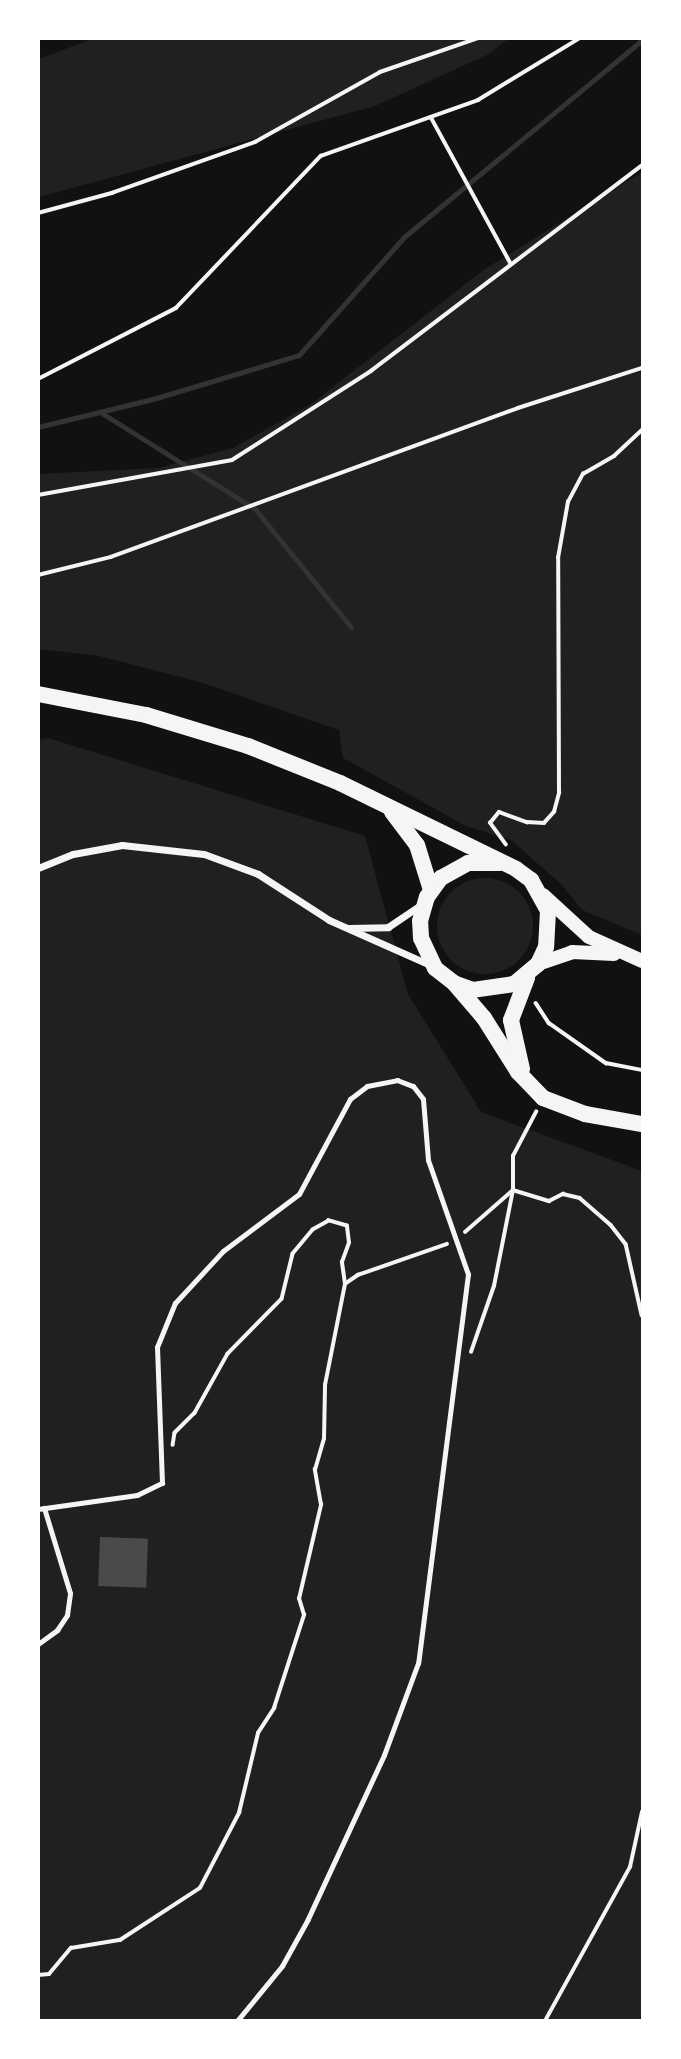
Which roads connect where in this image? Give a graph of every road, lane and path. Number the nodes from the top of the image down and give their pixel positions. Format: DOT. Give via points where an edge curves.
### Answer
graph roads {
  1 [pos="478,38"];
  2 [pos="580,38"];
  3 [pos="430,117"];
  4 [pos="642,165"];
  5 [pos="38,214"];
  6 [pos="511,264"];
  7 [pos="642,368"];
  8 [pos="38,379"];
  9 [pos="642,430"];
  10 [pos="38,495"];
  11 [pos="38,575"];
  12 [pos="38,694"];
  13 [pos="372,799"];
  14 [pos="500,863"];
  15 [pos="38,868"];
  16 [pos="516,869"];
  17 [pos="542,894"];
  18 [pos="427,897"];
  19 [pos="329,920"];
  20 [pos="623,955"];
  21 [pos="642,961"];
  22 [pos="535,967"];
  23 [pos="435,968"];
  24 [pos="454,983"];
  25 [pos="535,1000"];
  26 [pos="642,1070"];
  27 [pos="528,1084"];
  28 [pos="543,1098"];
  29 [pos="642,1124"];
  30 [pos="513,1190"];
  31 [pos="458,1237"];
  32 [pos="345,1284"];
  33 [pos="642,1315"];
  34 [pos="466,1365"];
  35 [pos="164,1451"];
  36 [pos="41,1509"];
  37 [pos="38,1644"];
  38 [pos="642,1812"];
  39 [pos="38,1975"];
  40 [pos="237,2021"];
  41 [pos="545,2021"];
  1 -- 5 [label="path" via="380,72 254,142 112,194"];
  2 -- 3 [label="path" via="478,100"];
  3 -- 6 [label="path"];
  3 -- 8 [label="path" via="321,156 176,308"];
  4 -- 6 [label="path"];
  6 -- 10 [label="path" via="371,371 232,460"];
  7 -- 11 [label="path" via="518,408 111,557"];
  9 -- 16 [label="path" via="614,456 583,474 568,502 558,558 559,793 554,812 544,823 499,812 489,823 513,854"];
  12 -- 13 [label="main road" via="146,715 248,746"];
  13 -- 14 [label="main road"];
  13 -- 18 [label="main road" via="409,829"];
  14 -- 16 [label="main road"];
  14 -- 18 [label="main road" via="461,866"];
  15 -- 19 [label="street" via="73,854 122,845 204,854 258,874"];
  16 -- 17 [label="main road"];
  17 -- 20 [label="main road" via="572,925"];
  17 -- 22 [label="main road" via="550,930"];
  18 -- 19 [label="street" via="403,919 374,929 344,927"];
  18 -- 23 [label="main road" via="421,938"];
  19 -- 23 [label="street"];
  20 -- 21 [label="main road"];
  20 -- 22 [label="main road" via="572,953"];
  22 -- 24 [label="main road" via="514,984 494,990"];
  22 -- 27 [label="main road" via="515,1000 511,1020 516,1055"];
  23 -- 24 [label="main road"];
  24 -- 27 [label="main road" via="484,1018"];
  25 -- 26 [label="path" via="549,1023 606,1063"];
  27 -- 28 [label="main road"];
  28 -- 29 [label="main road" via="586,1114"];
  28 -- 30 [label="path" via="513,1156"];
  30 -- 31 [label="path"];
  30 -- 33 [label="path" via="549,1201 564,1194 580,1198 611,1225 625,1244"];
  30 -- 34 [label="path" via="494,1286"];
  31 -- 32 [label="path" via="427,1254 383,1266"];
  31 -- 35 [label="lane" via="428,1160 423,1099 413,1086 397,1080 367,1086 351,1099 299,1194 223,1251 175,1303 157,1346"];
  31 -- 40 [label="lane" via="468,1275 466,1307 418,1663 384,1755 308,1919 282,1966"];
  32 -- 35 [label="path" via="342,1262 349,1243 347,1226 329,1221 313,1230 293,1254 282,1299 228,1354 195,1413 175,1433 173,1447"];
  32 -- 39 [label="path" via="325,1385 324,1439 315,1470 321,1505 299,1599 303,1615 274,1708 258,1733 239,1813 200,1888 120,1940 71,1948 49,1974"];
  35 -- 36 [label="lane" via="162,1483 154,1490"];
  36 -- 37 [label="lane" via="70,1592 67,1615 57,1630"];
  38 -- 41 [label="path" via="630,1867"];
}
